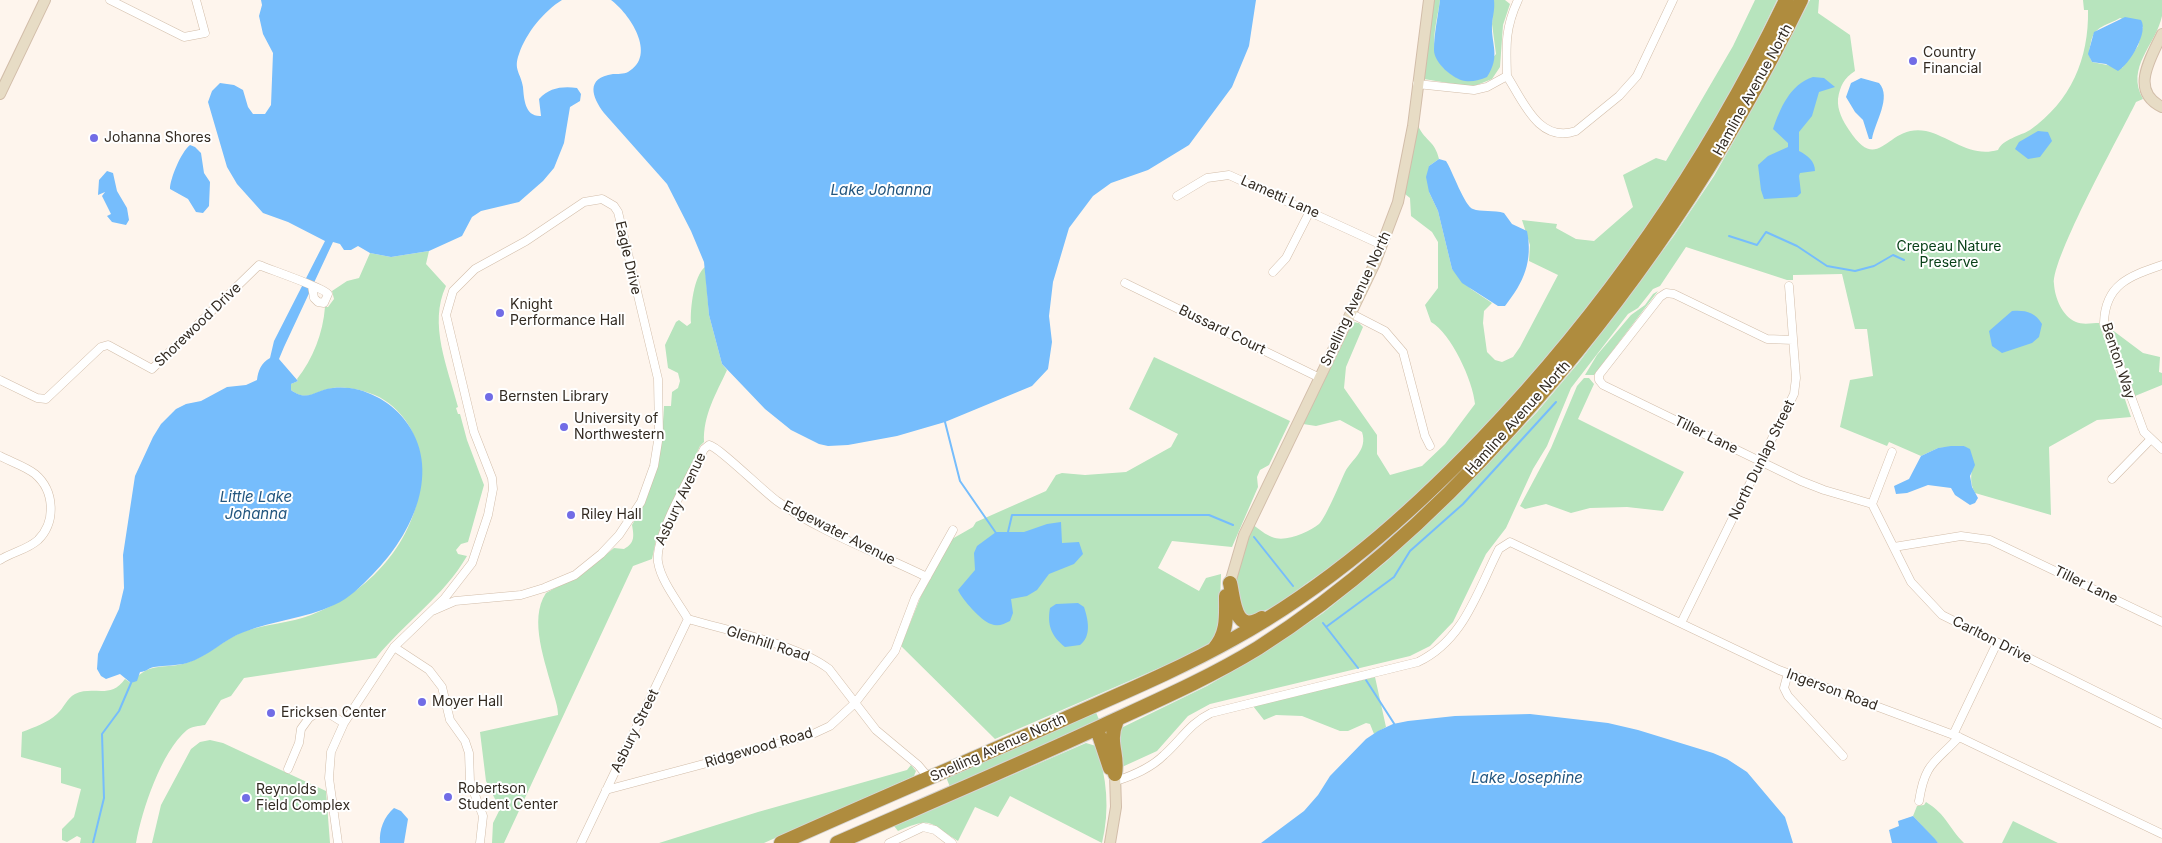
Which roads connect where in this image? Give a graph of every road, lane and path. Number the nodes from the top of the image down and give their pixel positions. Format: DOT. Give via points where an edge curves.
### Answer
graph roads {
  1 [pos="45,0"];
  2 [pos="110,0"];
  3 [pos="196,0"];
  4 [pos="1429,0"];
  5 [pos="1518,0"];
  6 [pos="1673,0"];
  7 [pos="1786,0"];
  8 [pos="1801,0"];
  9 [pos="2162,34"];
  10 [pos="1507,76"];
  11 [pos="1418,84"];
  12 [pos="0,94"];
  13 [pos="2162,107"];
  14 [pos="1177,196"];
  15 [pos="1310,211"];
  16 [pos="1382,244"];
  17 [pos="2162,265"];
  18 [pos="1273,272"];
  19 [pos="1125,283"];
  20 [pos="312,286"];
  21 [pos="1790,286"];
  22 [pos="1350,313"];
  23 [pos="1793,340"];
  24 [pos="1320,378"];
  25 [pos="0,380"];
  26 [pos="2150,440"];
  27 [pos="709,445"];
  28 [pos="1430,446"];
  29 [pos="2162,449"];
  30 [pos="1892,452"];
  31 [pos="0,456"];
  32 [pos="1762,461"];
  33 [pos="2112,479"];
  34 [pos="1872,504"];
  35 [pos="953,530"];
  36 [pos="1894,547"];
  37 [pos="0,560"];
  38 [pos="927,577"];
  39 [pos="1230,582"];
  40 [pos="451,590"];
  41 [pos="1300,598"];
  42 [pos="455,601"];
  43 [pos="432,611"];
  44 [pos="688,619"];
  45 [pos="2162,622"];
  46 [pos="1681,623"];
  47 [pos="1997,643"];
  48 [pos="394,647"];
  49 [pos="1214,649"];
  50 [pos="1788,673"];
  51 [pos="855,703"];
  52 [pos="1117,720"];
  53 [pos="344,723"];
  54 [pos="2162,724"];
  55 [pos="1097,729"];
  56 [pos="1956,736"];
  57 [pos="1843,756"];
  58 [pos="288,769"];
  59 [pos="1115,777"];
  60 [pos="930,778"];
  61 [pos="606,790"];
  62 [pos="1919,801"];
  63 [pos="904,814"];
  64 [pos="2162,834"];
  65 [pos="338,843"];
  66 [pos="480,843"];
  67 [pos="581,843"];
  68 [pos="781,843"];
  69 [pos="837,843"];
  70 [pos="889,843"];
  71 [pos="952,843"];
  72 [pos="1110,843"];
  1 -- 12 [label="street"];
  2 -- 3 [label="street" via="184,37 205,33"];
  4 -- 11 [label="street, Snelling Avenue North"];
  5 -- 10 [label="street" via="1506,32"];
  6 -- 10 [label="street" via="1637,76 1619,96 1576,131 1559,134 1543,128"];
  7 -- 41 [label="highway, Hamline Avenue North" via="1734,100 1678,193 1570,341 1515,404 1423,499 1371,545"];
  8 -- 52 [label="highway, Hamline Avenue North" via="1736,123 1656,251 1568,364 1497,443 1410,532 1325,602 1232,663"];
  9 -- 13 [label="street" via="2143,79 2145,90"];
  10 -- 11 [label="street" via="1474,90"];
  11 -- 16 [label="street, Snelling Avenue North" via="1407,166"];
  14 -- 15 [label="street, Lametti Lane" via="1207,178 1229,175"];
  15 -- 16 [label="street, Lametti Lane"];
  15 -- 18 [label="street" via="1286,258"];
  16 -- 22 [label="street, Snelling Avenue North"];
  17 -- 26 [label="street, Benton Way" via="2135,274 2118,285 2108,299 2104,315 2106,331 2124,381"];
  19 -- 24 [label="street, Bussard Court"];
  20 -- 25 [label="street, Shorewood Drive" via="259,265 154,368 146,367 114,346 104,345 49,397 41,400"];
  21 -- 23 [label="street, North Dunlap Street"];
  22 -- 24 [label="street, Snelling Avenue North"];
  22 -- 28 [label="street" via="1385,331 1403,352"];
  23 -- 32 [label="street, North Dunlap Street" via="1794,394"];
  23 -- 32 [label="street, Tiller Lane" via="1767,339 1666,293 1599,375 1603,386"];
  24 -- 39 [label="street, Snelling Avenue North" via="1244,535"];
  26 -- 29 [label="street, Benton Way"];
  26 -- 33 [label="street"];
  27 -- 38 [label="street, Edgewater Avenue" via="717,448 751,481 786,507"];
  27 -- 44 [label="street, Asbury Avenue" via="681,495 659,542 657,556 662,574"];
  30 -- 34 [label="street"];
  31 -- 37 [label="street" via="40,479 48,493 51,509 47,526 38,540"];
  32 -- 34 [label="street, Tiller Lane" via="1824,490"];
  32 -- 46 [label="street, North Dunlap Street"];
  34 -- 36 [label="street, Carlton Drive"];
  35 -- 38 [label="street, Ridgewood Road"];
  36 -- 45 [label="street, Tiller Lane" via="1961,536 1990,540"];
  36 -- 47 [label="street, Carlton Drive" via="1911,582 1932,606 1952,621"];
  38 -- 51 [label="street, Ridgewood Road" via="902,627 895,651"];
  39 -- 41 [label="highway" via="1234,610 1247,622 1258,621"];
  39 -- 49 [label="highway" via="1226,594 1226,628 1223,639"];
  40 -- 42 [label="street"];
  40 -- 42 [label="street, Eagle Drive" via="472,563 493,489 492,478 474,432 453,349 446,315 448,304 461,281 475,269 526,241 584,202 602,199 618,212 658,379 658,434 649,481 641,502 619,535 575,574 521,595"];
  40 -- 43 [label="street, Eagle Drive"];
  41 -- 49 [label="highway, Hamline Avenue North"];
  42 -- 43 [label="street, Eagle Drive"];
  43 -- 48 [label="street, Eagle Drive"];
  44 -- 51 [label="street, Glenhill Road" via="808,656 828,669"];
  44 -- 61 [label="street, Asbury Street"];
  46 -- 50 [label="street, Ingerson Road"];
  46 -- 59 [label="street, Ingerson Road" via="1516,543 1505,543 1458,631 1433,654 1418,662 1211,713 1193,724 1152,765 1139,772"];
  47 -- 54 [label="street, Carlton Drive"];
  47 -- 56 [label="street"];
  48 -- 53 [label="street, Eagle Drive"];
  48 -- 66 [label="street" via="429,670 442,687 450,720 465,741 468,753 470,782 483,816"];
  49 -- 60 [label="highway, Snelling Avenue North"];
  50 -- 56 [label="street, Ingerson Road"];
  50 -- 57 [label="street" via="1784,688 1788,696"];
  51 -- 60 [label="street, Glenhill Road" via="876,730"];
  51 -- 61 [label="street, Ridgewood Road" via="830,726 816,733"];
  52 -- 55 [label="highway, Snelling Avenue North"];
  52 -- 59 [label="highway" via="1111,739 1117,765"];
  53 -- 58 [label="street" via="328,713 318,712 310,718 301,728 299,743"];
  53 -- 65 [label="street, Eagle Drive" via="329,765"];
  55 -- 59 [label="highway" via="1108,766"];
  55 -- 63 [label="highway, Snelling Avenue North"];
  56 -- 62 [label="street" via="1930,764"];
  56 -- 64 [label="street, Ingerson Road"];
  59 -- 72 [label="street" via="1116,807"];
  60 -- 63 [label="highway" via="931,790"];
  60 -- 68 [label="highway, Snelling Avenue North"];
  61 -- 67 [label="street, Asbury Street"];
  63 -- 69 [label="highway, Snelling Avenue North"];
  70 -- 71 [label="street" via="917,828 929,828"];
}
